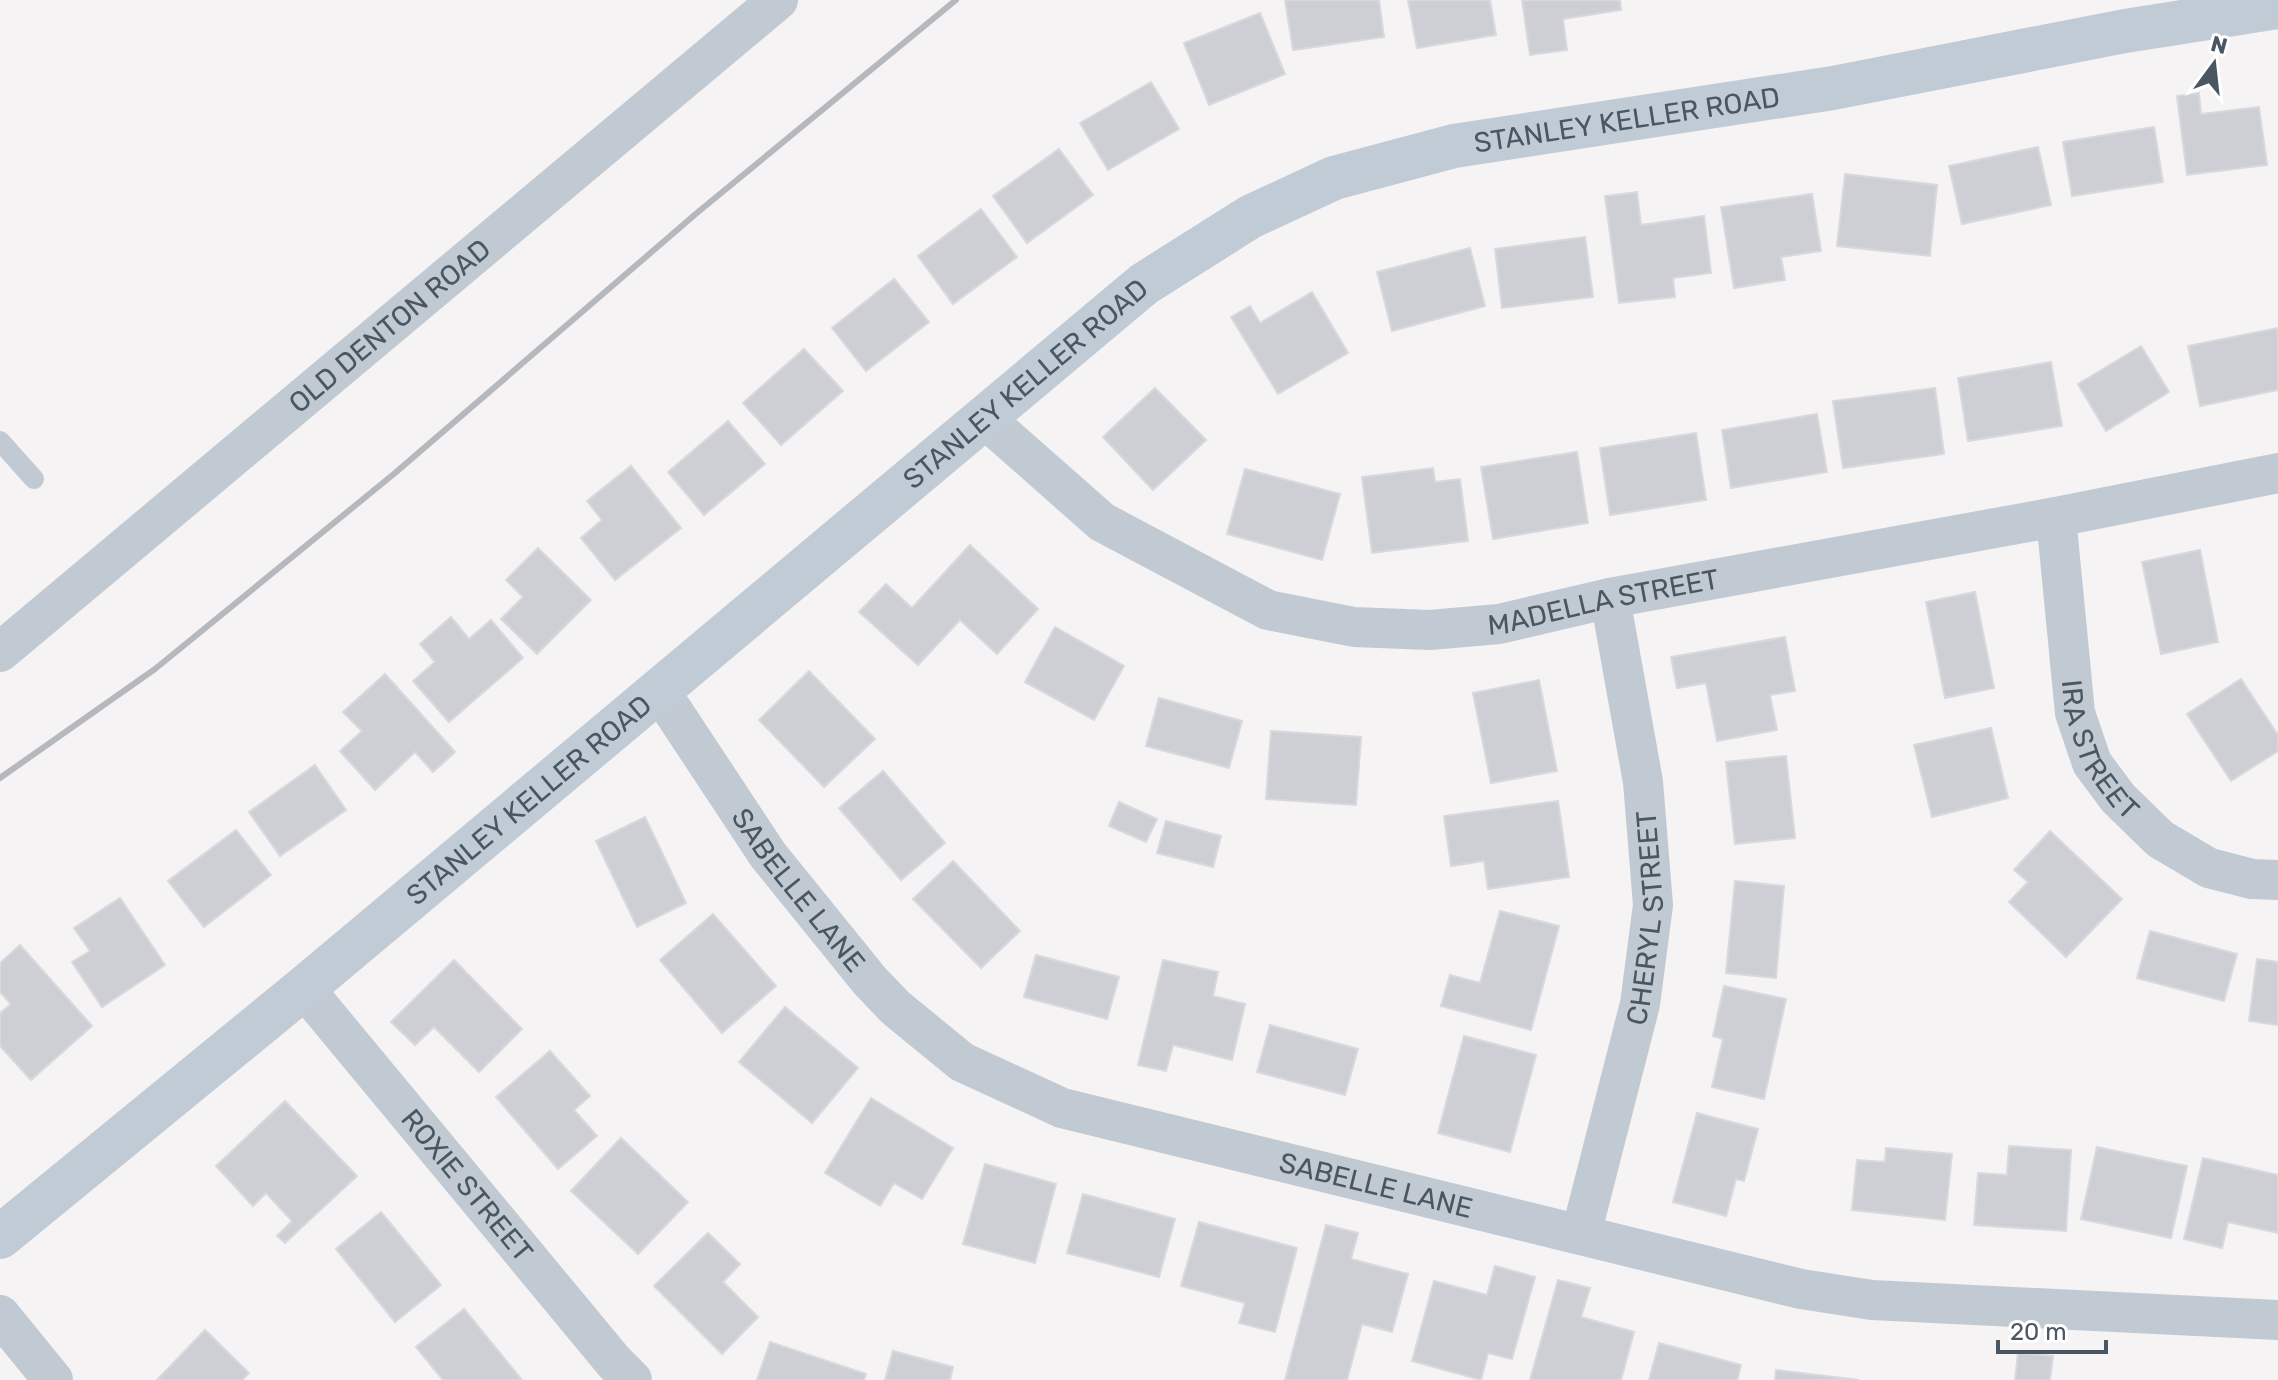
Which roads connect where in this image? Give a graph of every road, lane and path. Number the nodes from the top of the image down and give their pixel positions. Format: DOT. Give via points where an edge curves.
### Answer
graph roads {
  1 [pos="778,0"];
  2 [pos="2278,7"];
  3 [pos="983,417"];
  4 [pos="0,441"];
  5 [pos="2278,473"];
  6 [pos="34,479"];
  7 [pos="2056,517"];
  8 [pos="1610,598"];
  9 [pos="5,636"];
  10 [pos="659,690"];
  11 [pos="2278,880"];
  12 [pos="304,988"];
  13 [pos="1581,1234"];
  14 [pos="0,1237"];
  15 [pos="0,1315"];
  16 [pos="2278,1320"];
  17 [pos="53,1380"];
  18 [pos="632,1380"];
  1 -- 9 [label="street, OLD DENTON ROAD"];
  2 -- 3 [label="street, STANLEY KELLER ROAD" via="1833,88 1454,146 1334,178 1250,217 1144,284"];
  3 -- 8 [label="street, MADELLA STREET" via="1102,522 1268,610 1354,627 1430,630 1499,624"];
  3 -- 10 [label="street, STANLEY KELLER ROAD"];
  4 -- 6 [label="lane"];
  5 -- 7 [label="street, MADELLA STREET"];
  7 -- 8 [label="street, MADELLA STREET"];
  7 -- 11 [label="street, IRA STREET" via="2075,713 2092,763 2160,839 2209,868"];
  8 -- 13 [label="street, CHERYL STREET" via="1643,782 1653,905 1640,1004"];
  10 -- 12 [label="street, STANLEY KELLER ROAD"];
  10 -- 13 [label="street, SABELLE LANE" via="768,855 870,981 962,1062 1062,1108"];
  12 -- 14 [label="street, STANLEY KELLER ROAD"];
  12 -- 18 [label="street, ROXIE STREET"];
  13 -- 16 [label="street, SABELLE LANE" via="1801,1289 1872,1300"];
  15 -- 17 [label="street"];
}
